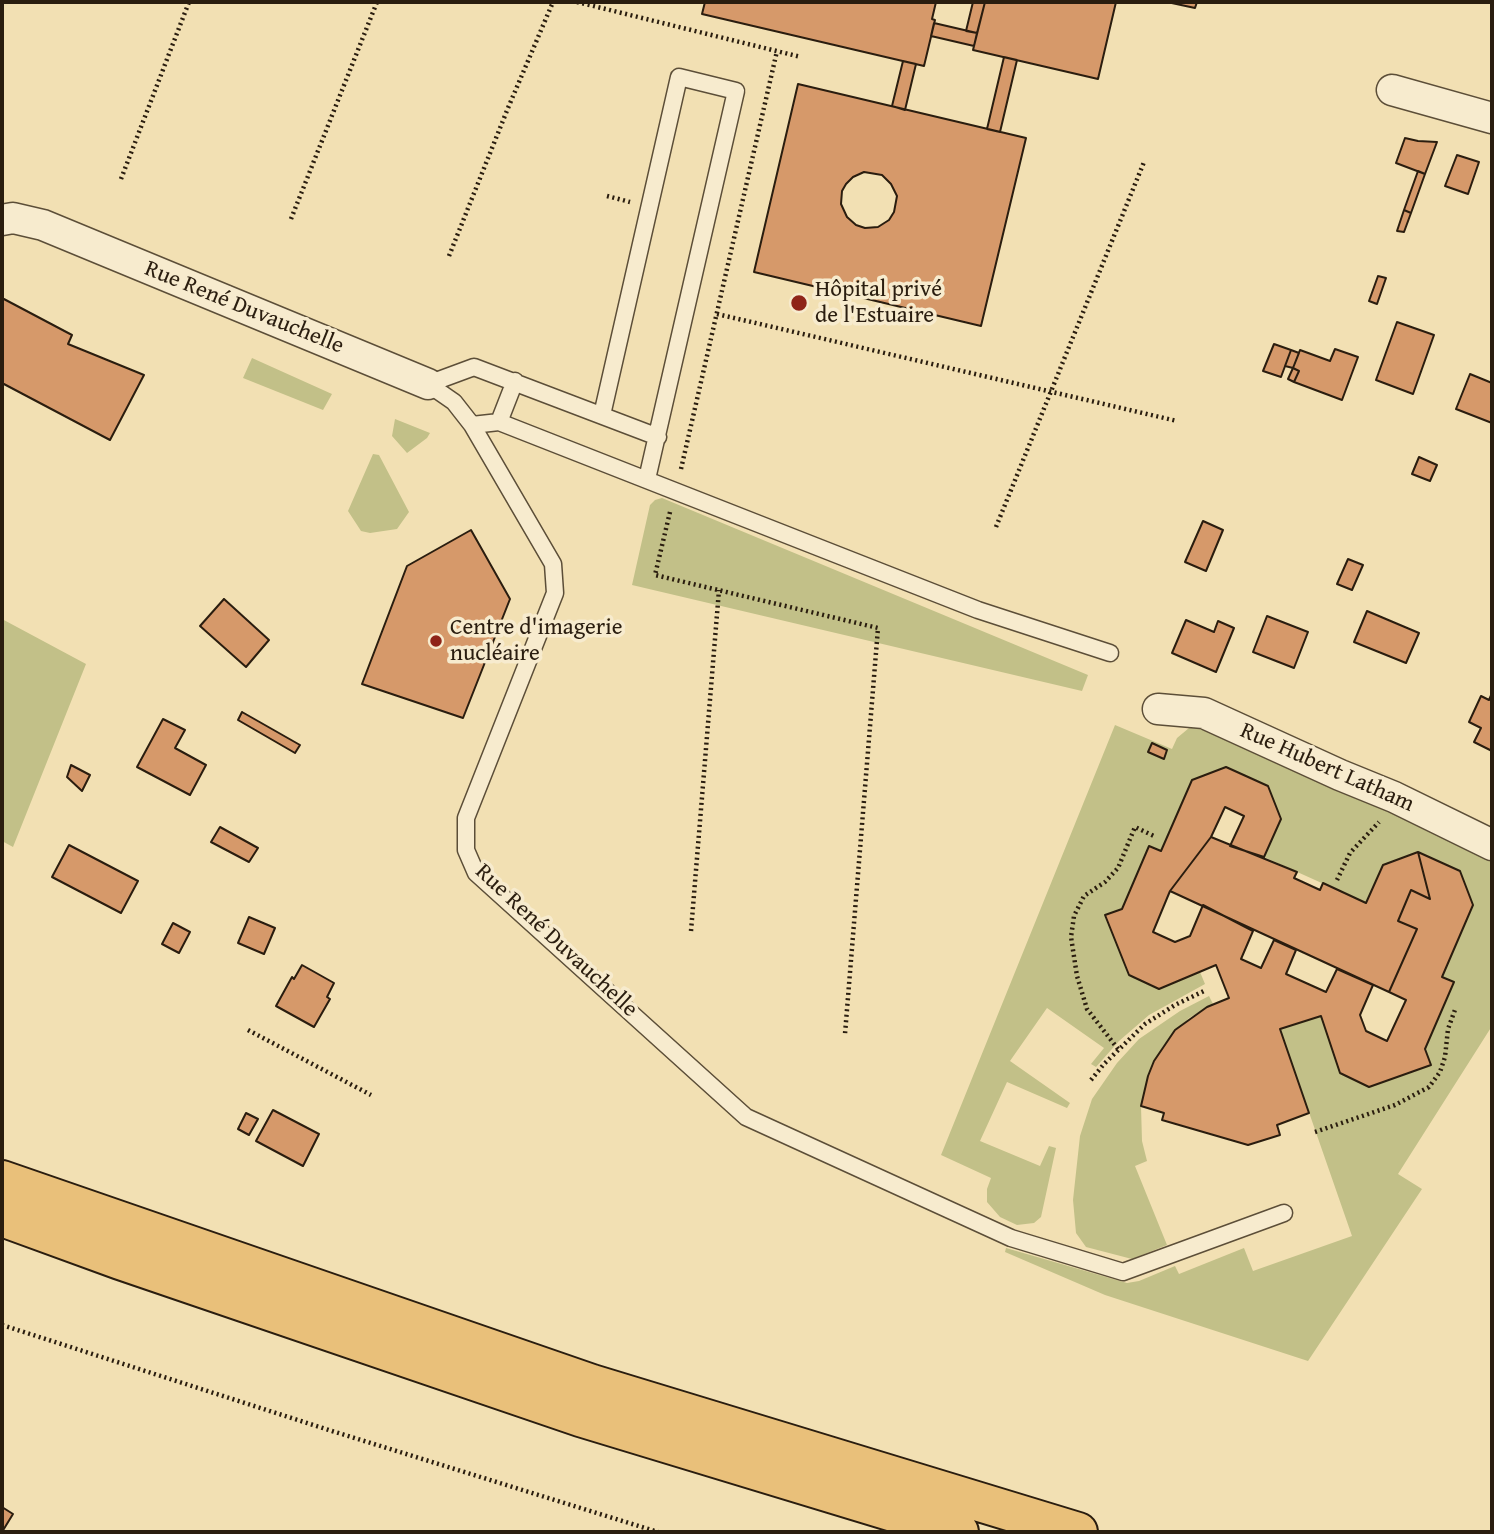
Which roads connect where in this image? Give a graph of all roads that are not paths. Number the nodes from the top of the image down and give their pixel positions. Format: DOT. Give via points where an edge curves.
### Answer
graph roads {
  1 [pos="1392,90"];
  2 [pos="1492,118"];
  3 [pos="2,220"];
  4 [pos="515,381"];
  5 [pos="428,384"];
  6 [pos="603,415"];
  7 [pos="499,422"];
  8 [pos="472,425"];
  9 [pos="657,437"];
  10 [pos="648,480"];
  11 [pos="1110,653"];
  12 [pos="1158,709"];
  13 [pos="1492,845"];
  14 [pos="2,1180"];
  15 [pos="1284,1213"];
  16 [pos="2,1217"];
  17 [pos="959,1532"];
  18 [pos="1078,1532"];
  1 -- 2 [label="street"];
  3 -- 5 [label="street, Rue René Duvauchelle" via="43,225"];
  4 -- 5 [label="lane" via="474,367"];
  4 -- 6 [label="lane"];
  4 -- 7 [label="lane"];
  5 -- 8 [label="lane, Rue René Duvauchelle" via="454,402"];
  6 -- 9 [label="lane"];
  6 -- 9 [label="lane" via="679,77 736,91"];
  7 -- 8 [label="lane"];
  7 -- 10 [label="lane"];
  8 -- 15 [label="lane, Rue René Duvauchelle" via="553,564 555,593 466,818 466,850 476,873 746,1117 1011,1238 1123,1272"];
  9 -- 10 [label="lane"];
  10 -- 11 [label="lane" via="978,610"];
  12 -- 13 [label="street, Rue Hubert Latham" via="1204,713"];
  14 -- 18 [label="highway" via="592,1384"];
  16 -- 17 [label="highway" via="580,1417"];
}
